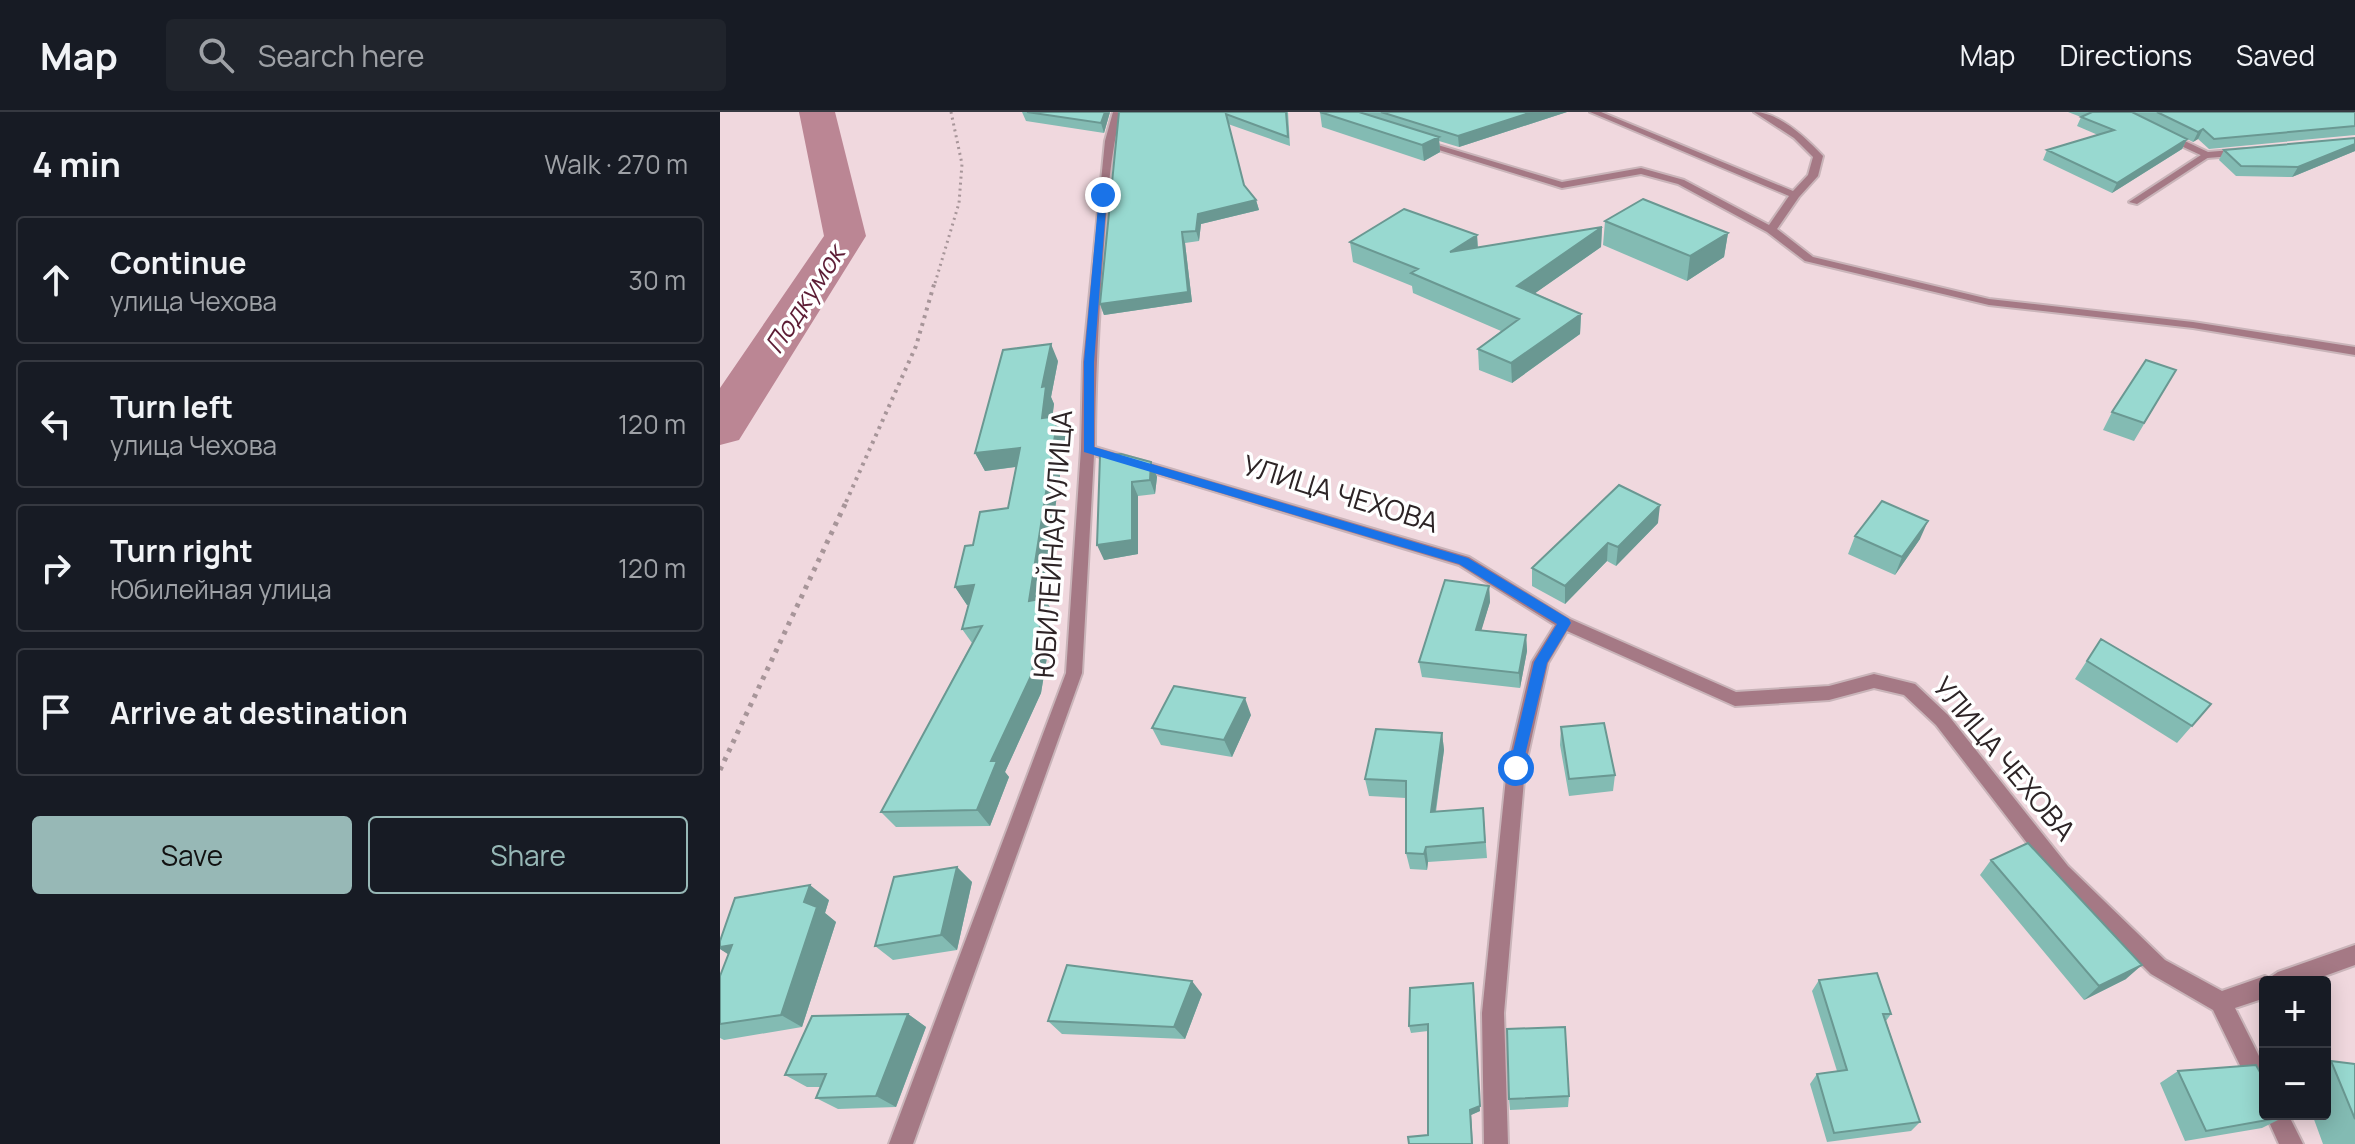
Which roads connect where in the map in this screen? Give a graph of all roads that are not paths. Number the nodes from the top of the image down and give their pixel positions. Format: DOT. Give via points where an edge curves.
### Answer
graph roads {
  1 [pos="1117,112"];
  2 [pos="1594,112"];
  3 [pos="1758,112"];
  4 [pos="2157,131"];
  5 [pos="1410,139"];
  6 [pos="2251,151"];
  7 [pos="2207,155"];
  8 [pos="1795,195"];
  9 [pos="2134,202"];
  10 [pos="1771,230"];
  11 [pos="2355,351"];
  12 [pos="1088,449"];
  13 [pos="1564,623"];
  14 [pos="2355,955"];
  15 [pos="2295,976"];
  16 [pos="2259,989"];
  17 [pos="2221,1002"];
  18 [pos="2259,1080"];
  19 [pos="2279,1120"];
  20 [pos="901,1144"];
  21 [pos="1496,1144"];
  22 [pos="2291,1144"];
  1 -- 12 [label="street, ЮБИЛЕЙНАЯ УЛИЦА" via="1100,225"];
  2 -- 8 [label="street"];
  3 -- 8 [label="street" via="1818,156 1813,176"];
  4 -- 7 [label="street"];
  5 -- 10 [label="street" via="1562,185 1641,171 1681,182"];
  6 -- 7 [label="street"];
  7 -- 9 [label="street"];
  8 -- 10 [label="street"];
  10 -- 11 [label="street" via="1809,259 1989,302 2193,325"];
  12 -- 13 [label="street, УЛИЦА ЧЕХОВА" via="1464,561"];
  12 -- 20 [label="street, ЮБИЛЕЙНАЯ УЛИЦА" via="1074,673"];
  13 -- 17 [label="street, УЛИЦА ЧЕХОВА" via="1735,699 1829,693 1874,681 1909,689 1942,720 2061,872 2158,967"];
  13 -- 21 [label="street" via="1540,662 1516,768 1493,1013"];
  14 -- 15 [label="street"];
  16 -- 17 [label="street"];
  17 -- 18 [label="street"];
  19 -- 22 [label="street"];
}
